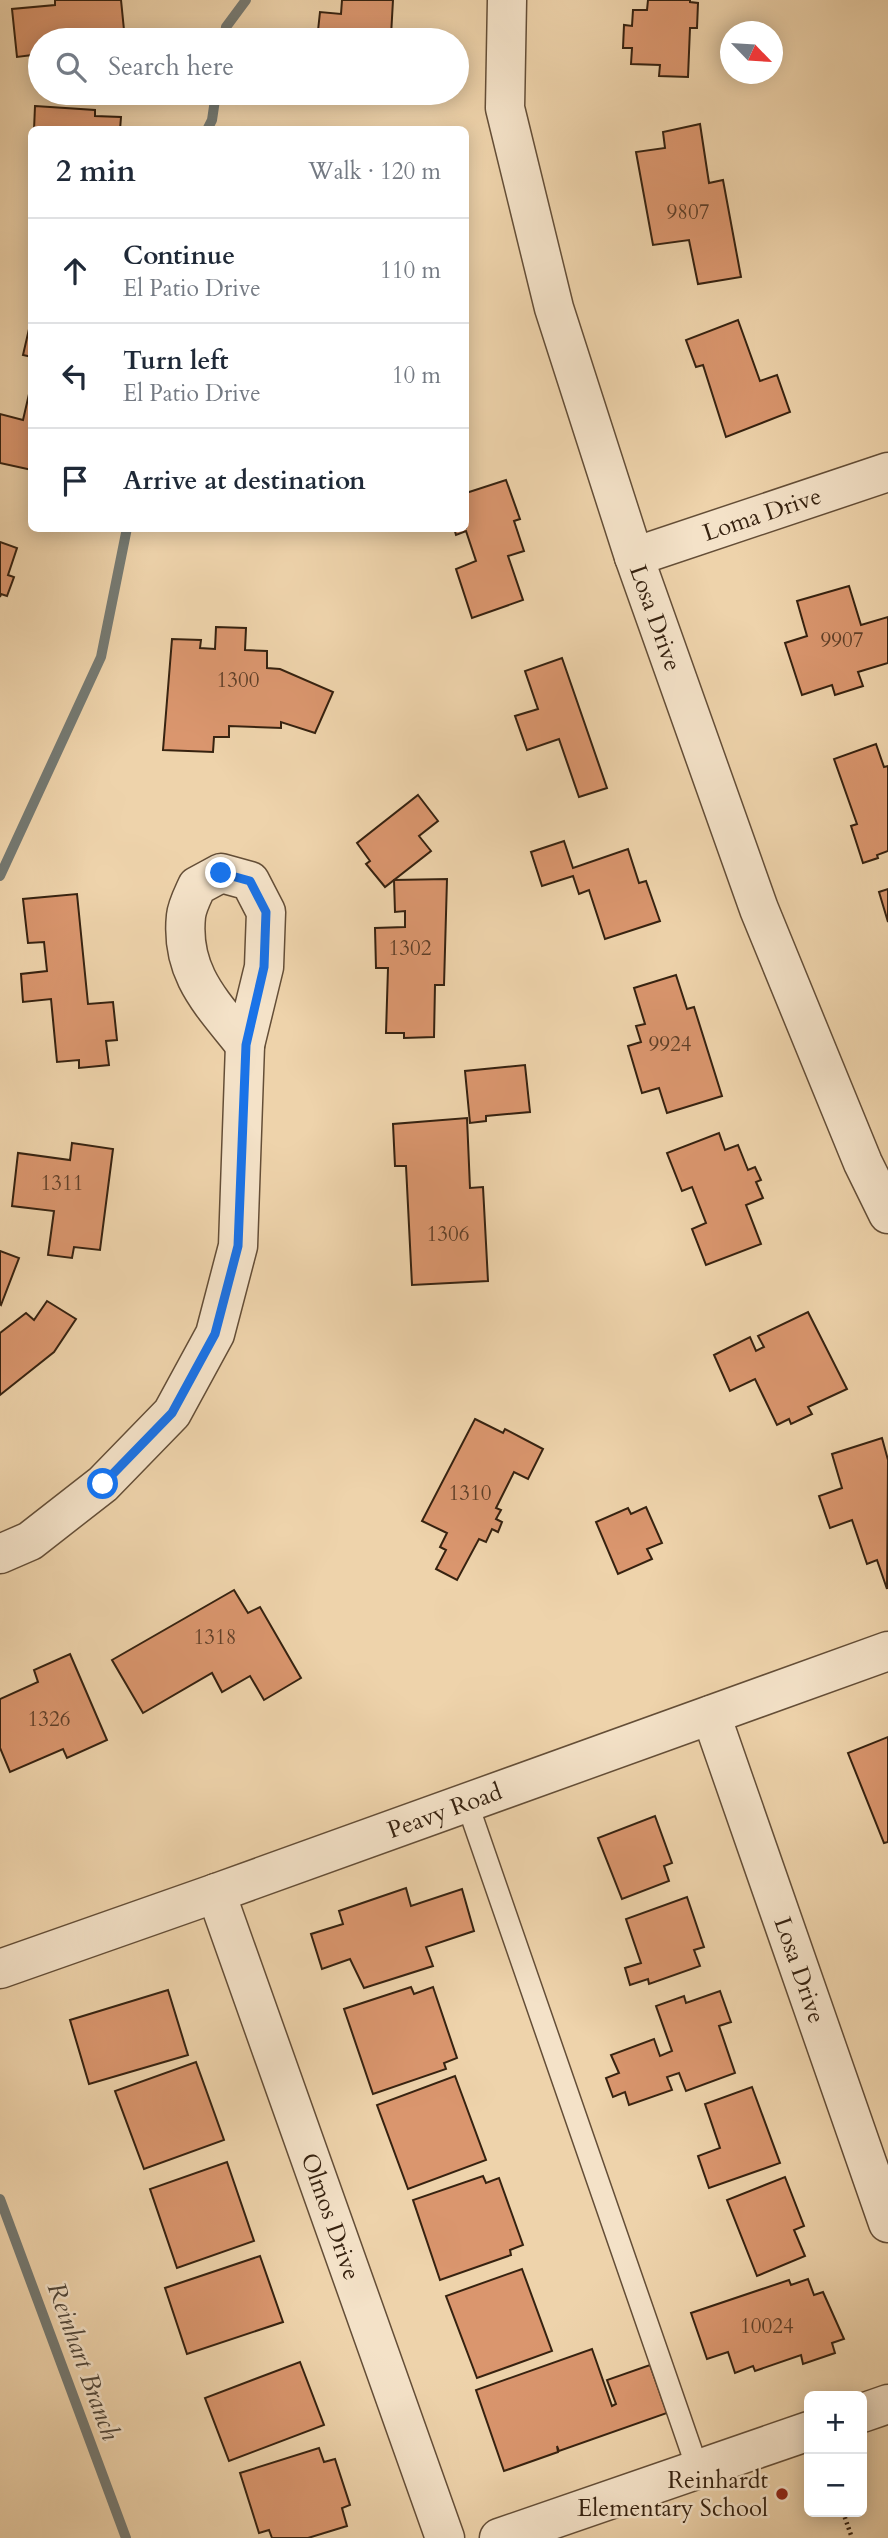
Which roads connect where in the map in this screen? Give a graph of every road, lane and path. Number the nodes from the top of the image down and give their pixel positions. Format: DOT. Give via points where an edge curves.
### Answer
graph roads {
  1 [pos="507,0"];
  2 [pos="888,472"];
  3 [pos="634,557"];
  4 [pos="246,1045"];
  5 [pos="888,1214"];
  6 [pos="0,1554"];
  7 [pos="888,1651"];
  8 [pos="711,1715"];
  9 [pos="467,1803"];
  10 [pos="216,1893"];
  11 [pos="0,1969"];
  12 [pos="888,2223"];
  13 [pos="888,2404"];
  14 [pos="867,2411"];
  15 [pos="804,2433"];
  16 [pos="698,2470"];
  17 [pos="845,2517"];
  18 [pos="445,2538"];
  19 [pos="499,2538"];
  20 [pos="852,2538"];
  1 -- 3 [label="street, Losa Drive" via="505,108 554,308"];
  2 -- 3 [label="street, Loma Drive"];
  3 -- 5 [label="street, Losa Drive" via="759,909"];
  4 -- 6 [label="street" via="238,1246 215,1334 172,1413 103,1484 30,1541"];
  7 -- 8 [label="street, Peavy Road"];
  8 -- 9 [label="street, Peavy Road"];
  8 -- 12 [label="street, Losa Drive"];
  9 -- 10 [label="street, Peavy Road"];
  9 -- 16 [label="lane"];
  10 -- 11 [label="street, Peavy Road"];
  10 -- 18 [label="street, Olmos Drive"];
  13 -- 14 [label="street"];
  15 -- 16 [label="street"];
  16 -- 19 [label="street"];
  17 -- 20 [label="path"];
}
